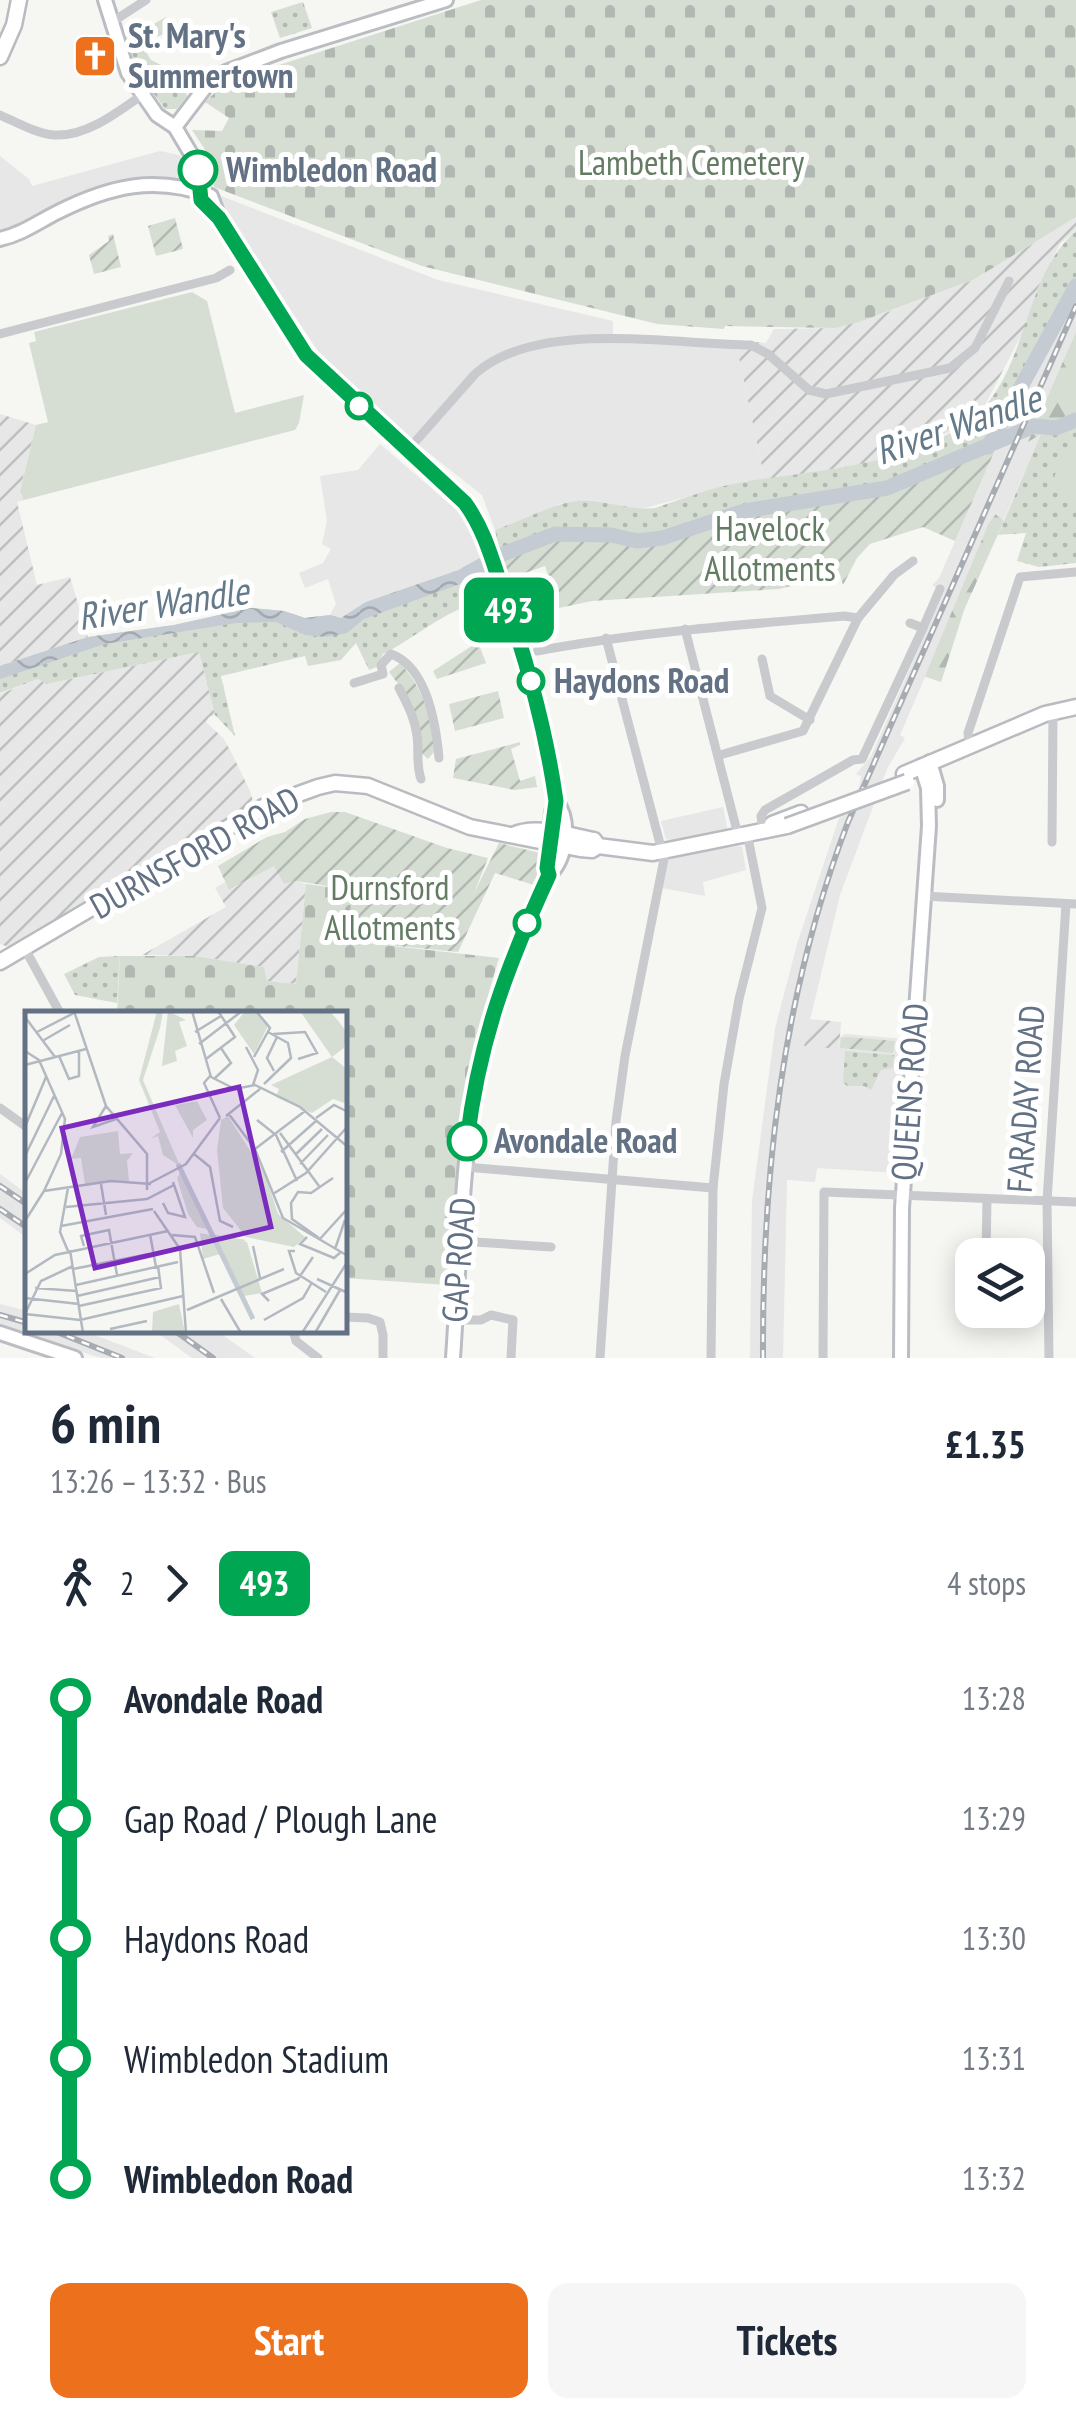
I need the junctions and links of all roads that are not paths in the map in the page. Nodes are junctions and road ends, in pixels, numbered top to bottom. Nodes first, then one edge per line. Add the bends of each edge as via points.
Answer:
1 (19, 0) edge
2 (106, 0) edge
3 (146, 0) edge
4 (446, 0) edge
5 (112, 22) junction
6 (0, 57) edge
7 (142, 94) junction
8 (0, 115) edge
9 (176, 127) junction
10 (200, 192) junction
11 (0, 238) edge
12 (230, 270) dead end
13 (1010, 281) dead end
14 (0, 334) edge
15 (407, 451) junction
16 (913, 561) dead end
17 (1076, 572) edge
18 (940, 589) dead end
19 (858, 618) junction
20 (910, 623) dead end
21 (922, 628) junction
22 (685, 629) junction
23 (606, 638) junction
24 (537, 651) dead end
25 (762, 659) dead end
26 (354, 683) dead end
27 (399, 688) dead end
28 (1076, 707) edge
29 (1053, 711) junction
30 (810, 720) junction
31 (965, 751) junction
32 (720, 755) junction
33 (438, 758) dead end
34 (927, 768) junction
35 (422, 779) dead end
36 (750, 832) junction
37 (558, 840) junction
38 (1052, 842) dead end
39 (664, 851) junction
40 (923, 896) junction
41 (1071, 904) edge
42 (26, 948) junction
43 (0, 962) edge
44 (59, 1011) edge
45 (0, 1108) edge
46 (25, 1126) edge
47 (465, 1168) junction
48 (610, 1179) junction
49 (713, 1188) junction
50 (902, 1196) junction
51 (987, 1199) junction
52 (1046, 1201) junction
53 (1076, 1202) edge
54 (986, 1238) edge
55 (459, 1241) junction
56 (552, 1247) dead end
57 (348, 1316) edge
58 (456, 1320) junction
59 (0, 1333) edge
60 (295, 1333) edge
61 (74, 1358) edge
62 (318, 1358) edge
63 (383, 1358) edge
64 (453, 1358) edge
65 (510, 1358) edge
66 (600, 1358) edge
67 (711, 1358) edge
68 (822, 1358) edge
69 (901, 1358) edge
70 (1049, 1358) edge

1 - 6 main road
2 - 5 main road
3 - 5 street
4 - 9 main road via 226,72 206,85
5 - 7 main road via 124,65
7 - 8 street via 103,122 60,134
7 - 9 main road
9 - 10 main road via 194,159
10 - 11 main road via 147,183 114,190
10 - 15 main road, GAP ROAD via 211,196 306,355
12 - 14 street
13 - 15 street via 967,357 950,368 838,392 810,390 751,345 584,340 514,349 475,374
15 - 37 main road, GAP ROAD via 467,505 488,548 564,812
16 - 19 street
17 - 31 street via 1020,577
18 - 21 street
19 - 22 street
19 - 30 street
20 - 21 street
21 - 36 street via 862,759 765,810
22 - 23 street
22 - 32 street
23 - 24 street
23 - 39 street
25 - 30 street via 770,696
26 - 33 street via 383,674 384,658 391,654 402,658 426,698
27 - 35 street via 412,713
28 - 29 main road
29 - 31 main road
29 - 38 street
30 - 32 street via 799,733
31 - 34 main road
32 - 36 street
34 - 36 main road
34 - 40 main road, QUEENS ROAD
36 - 39 main road
36 - 49 street via 762,908 730,1049
37 - 39 main road
37 - 42 main road, DURNSFORD ROAD via 449,821 368,786 318,786 263,808
37 - 47 main road, GAP ROAD via 491,1016
39 - 48 street via 625,1056
40 - 41 street
40 - 50 main road, QUEENS ROAD
41 - 52 street, FARADAY ROAD
42 - 43 main road, DURNSFORD ROAD
42 - 44 street
45 - 46 street
47 - 48 street
47 - 55 main road, GAP ROAD
48 - 49 street
48 - 66 street
49 - 67 street
50 - 51 street
50 - 68 street via 822,1195
50 - 69 main road, QUEENS ROAD
51 - 52 street
51 - 54 street
52 - 53 street
52 - 70 street, FARADAY ROAD
55 - 56 street
55 - 58 main road, GAP ROAD
57 - 63 street via 380,1322
58 - 64 main road, GAP ROAD
58 - 65 street via 513,1320
59 - 61 main road
60 - 62 street

